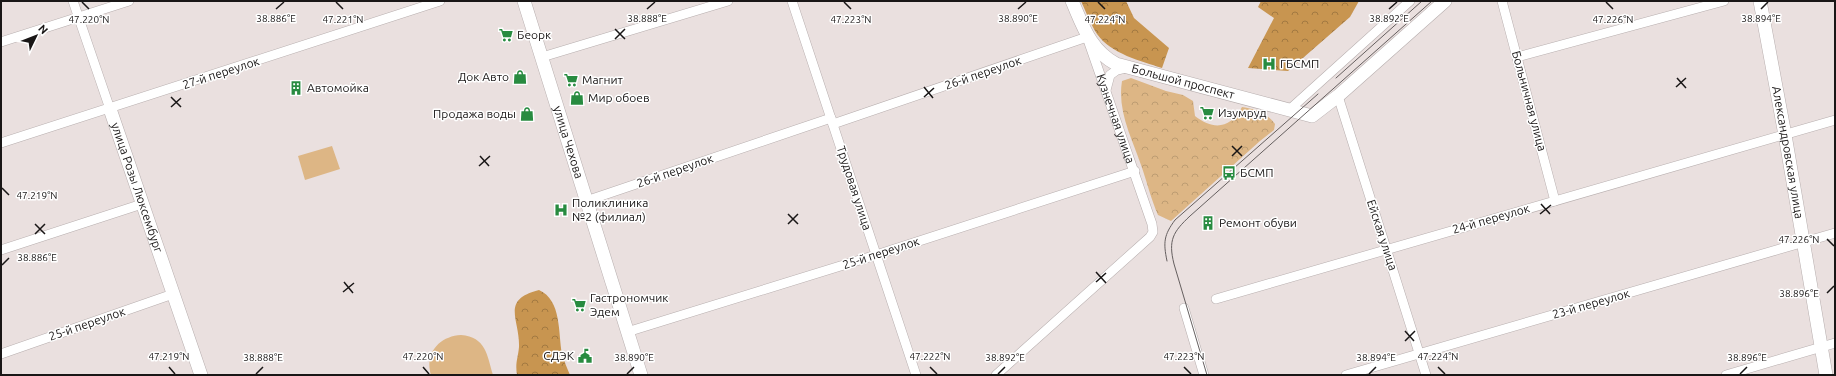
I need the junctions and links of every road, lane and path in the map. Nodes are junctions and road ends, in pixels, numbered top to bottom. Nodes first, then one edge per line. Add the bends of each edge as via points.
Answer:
1 (73, 1) edge
2 (130, 1) edge
3 (440, 1) edge
4 (524, 1) edge
5 (727, 1) edge
6 (792, 1) edge
7 (1072, 1) edge
8 (1410, 1) edge
9 (1445, 1) edge
10 (1502, 1) edge
11 (1724, 1) edge
12 (1760, 1) edge
13 (77, 17) junction
14 (1087, 37) junction
15 (1, 42) edge
16 (542, 57) junction
17 (1517, 57) junction
18 (1126, 68) junction
19 (1105, 92) junction
20 (1338, 96) junction
21 (110, 109) junction
22 (1289, 110) junction
23 (1835, 120) edge
24 (832, 121) junction
25 (1785, 135) junction
26 (1, 143) edge
27 (1135, 171) junction
28 (586, 201) junction
29 (1555, 201) junction
30 (142, 204) junction
31 (1835, 233) edge
32 (1804, 242) junction
33 (1, 250) edge
34 (1386, 250) junction
35 (876, 255) junction
36 (173, 294) junction
37 (1216, 299) dead end
38 (1184, 308) dead end
39 (627, 332) junction
40 (1835, 343) edge
41 (1822, 347) junction
42 (1, 354) edge
43 (1419, 354) junction
44 (201, 375) edge
45 (641, 375) edge
46 (916, 375) edge
47 (996, 375) edge
48 (1204, 375) edge
49 (1346, 375) edge
50 (1426, 375) edge
51 (1726, 375) edge
52 (1826, 375) edge

1 - 13 street, улица Розы Люксембург
2 - 13 street
3 - 21 street, 27-й переулок
4 - 16 main road, улица Чехова
5 - 16 street
6 - 24 street, Трудовая улица
7 - 14 main road, Кузнечная улица
8 - 22 street
9 - 20 main road, Большой проспект
10 - 17 street, Больничная улица
11 - 17 street
12 - 25 main road, Александровская улица
13 - 15 street
13 - 21 street, улица Розы Люксембург
14 - 18 main road, Большой проспект via 1106,59
14 - 19 street, Кузнечная улица
14 - 24 street, 26-й переулок
16 - 28 main road, улица Чехова
17 - 29 street, Больничная улица
18 - 19 street via 1110,74
18 - 22 main road, Большой проспект
19 - 27 street, Кузнечная улица
20 - 22 main road, Большой проспект via 1312,116
20 - 34 street, Ейская улица
21 - 26 street, 27-й переулок
21 - 30 main road, улица Розы Люксембург
23 - 25 street, 24-й переулок
24 - 28 street, 26-й переулок
24 - 35 street, Трудовая улица
25 - 29 street, 24-й переулок
25 - 32 main road, Александровская улица
27 - 35 street, 25-й переулок
27 - 47 street, Кузнечная улица via 1152,224 1153,232 1150,237
28 - 39 main road, улица Чехова
29 - 34 street, 24-й переулок
30 - 33 street
30 - 36 main road, улица Розы Люксембург
31 - 32 street, 23-й переулок
32 - 41 main road, Александровская улица
32 - 43 street, 23-й переулок
34 - 37 street, 24-й переулок
34 - 43 street, Ейская улица
35 - 39 street, 25-й переулок
35 - 46 street, Трудовая улица
36 - 42 street, 25-й переулок
36 - 44 main road, улица Розы Люксембург
38 - 48 street
39 - 45 main road, улица Чехова
40 - 41 street
41 - 51 street
41 - 52 main road, Александровская улица
43 - 49 street, 23-й переулок
43 - 50 street, Ейская улица

